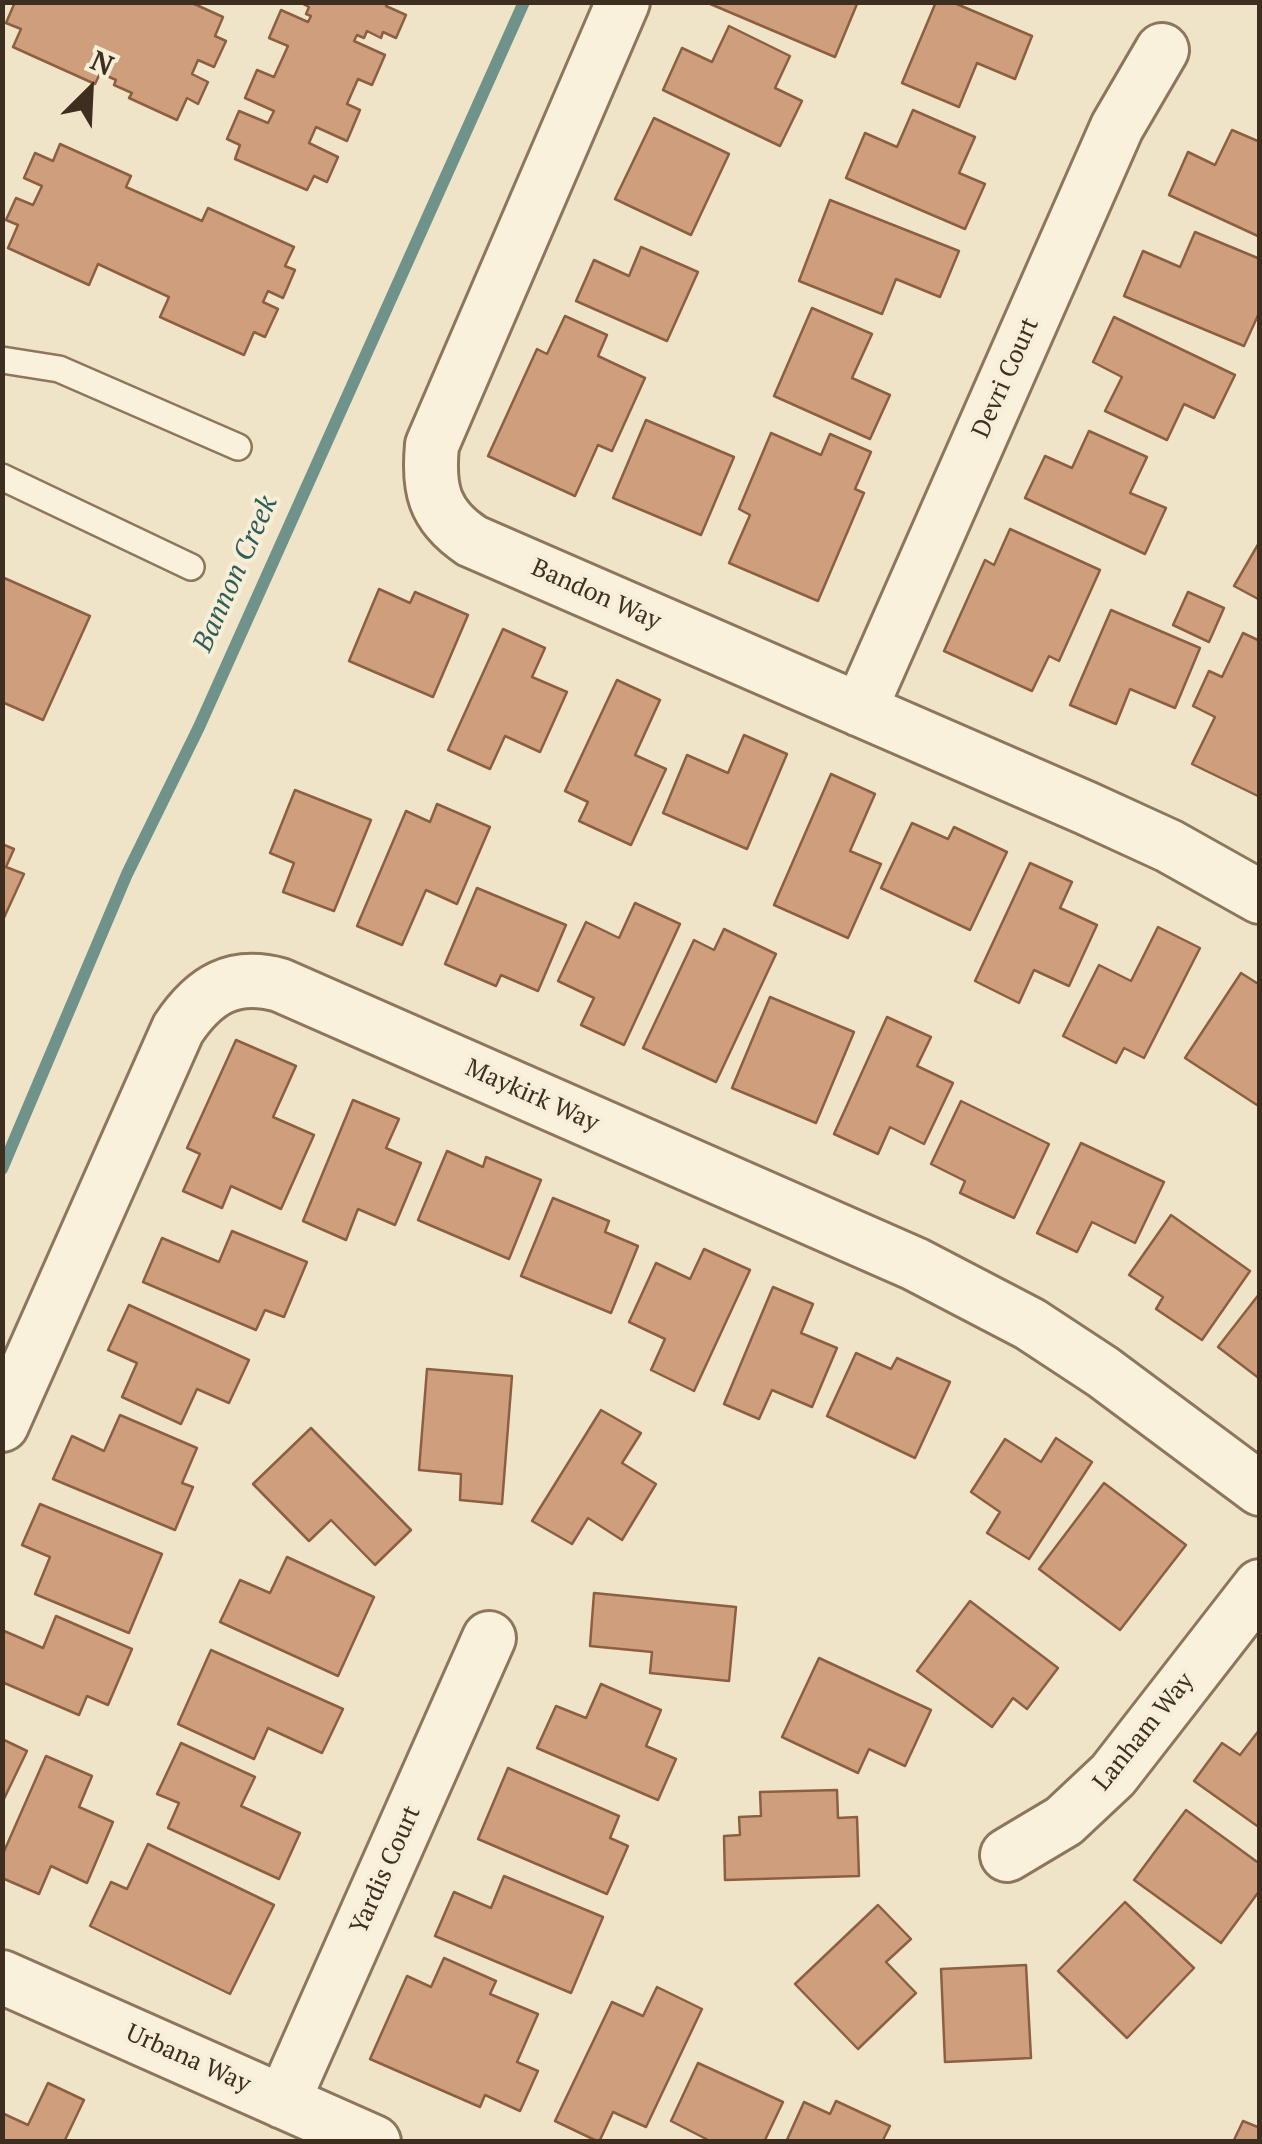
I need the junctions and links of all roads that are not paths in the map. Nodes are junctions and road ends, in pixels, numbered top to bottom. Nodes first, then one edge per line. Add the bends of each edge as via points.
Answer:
1 (624, 2) edge
2 (1162, 50) dead end
3 (2, 360) edge
4 (238, 447) dead end
5 (2, 477) edge
6 (191, 567) dead end
7 (860, 710) junction
8 (1260, 896) edge
9 (2, 1425) edge
10 (1260, 1489) edge
11 (1260, 1586) edge
12 (489, 1638) dead end
13 (1007, 1855) dead end
14 (2, 1977) edge
15 (283, 2102) junction
16 (374, 2142) edge

1 - 7 street, Bandon Way via 432,445 429,480 439,508 472,541
2 - 7 street, Devri Court via 1117,127
3 - 4 lane via 59,370
5 - 6 lane
7 - 8 street, Bandon Way via 1134,830
9 - 10 street, Maykirk Way via 178,1029 194,1005 219,988 262,980 915,1264 1030,1324
11 - 13 street, Lanham Way via 1090,1799
12 - 15 street, Yardis Court
14 - 15 street, Urbana Way
15 - 16 street, Urbana Way

